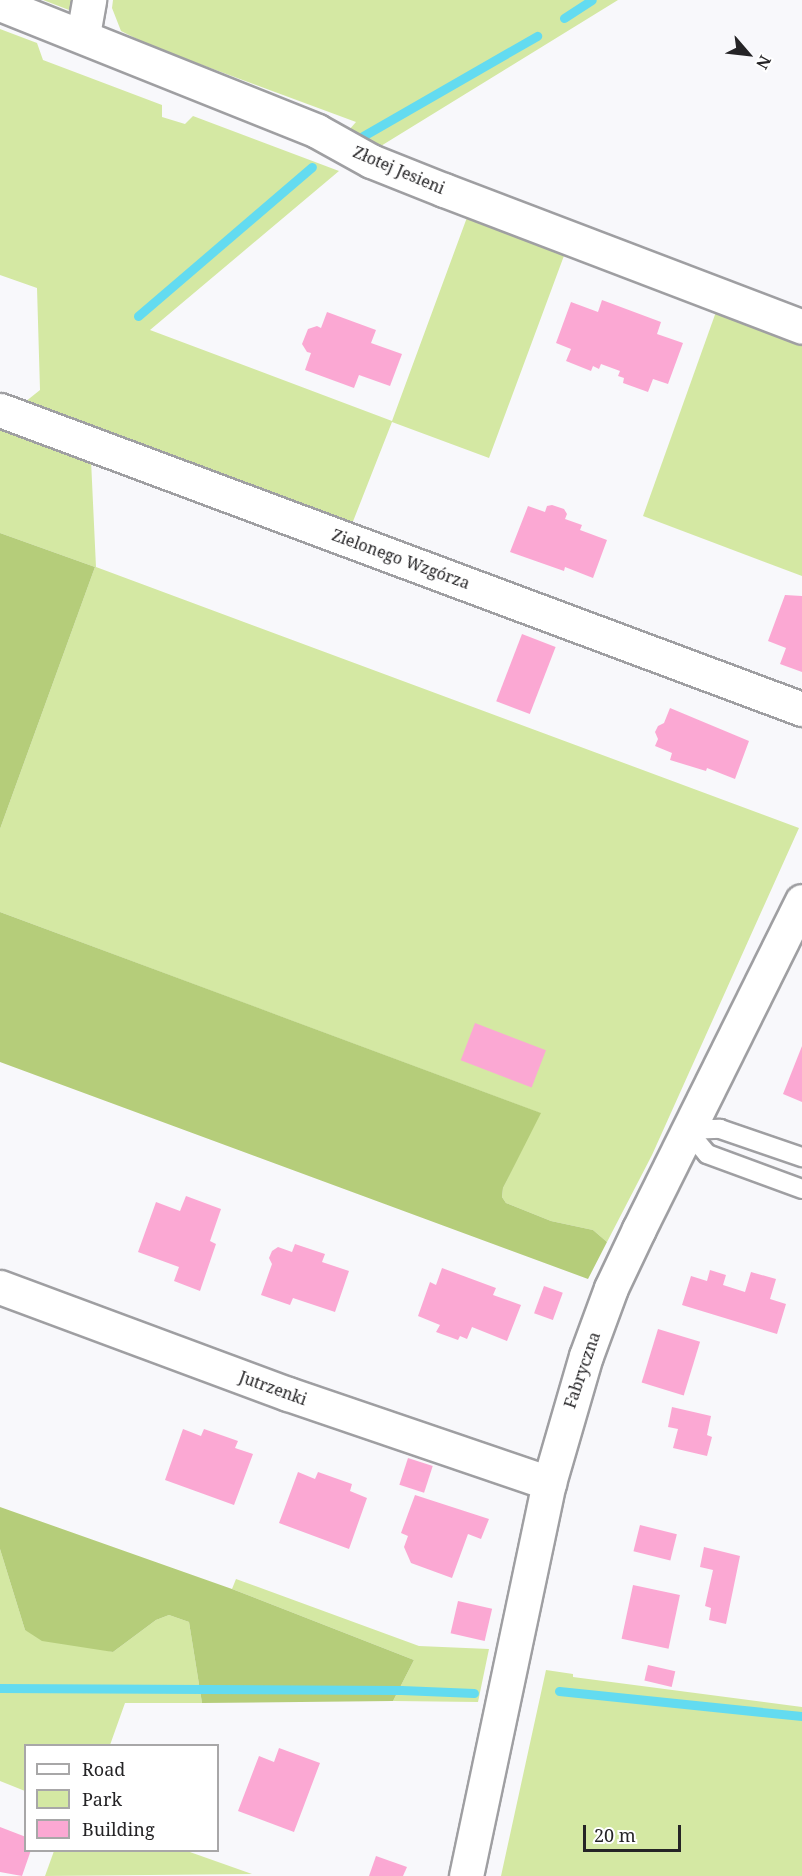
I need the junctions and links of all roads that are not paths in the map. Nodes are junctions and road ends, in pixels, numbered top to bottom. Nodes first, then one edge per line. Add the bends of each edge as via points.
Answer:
1 (89, 0) edge
2 (0, 4) edge
3 (83, 36) junction
4 (802, 327) edge
5 (0, 410) edge
6 (802, 709) edge
7 (802, 901) edge
8 (687, 1130) junction
9 (802, 1157) edge
10 (802, 1189) edge
11 (0, 1287) edge
12 (549, 1483) junction
13 (466, 1876) edge

1 - 3 street
2 - 3 street, Złotej Jesieni
3 - 4 street, Złotej Jesieni via 317,131 371,161 413,178
5 - 6 street, Zielonego Wzgórza
7 - 8 street, Fabryczna
8 - 9 lane via 720,1129
8 - 10 lane via 706,1154
8 - 12 street, Fabryczna via 611,1288
11 - 12 street, Jutrzenki via 288,1394
12 - 13 street, Fabryczna

